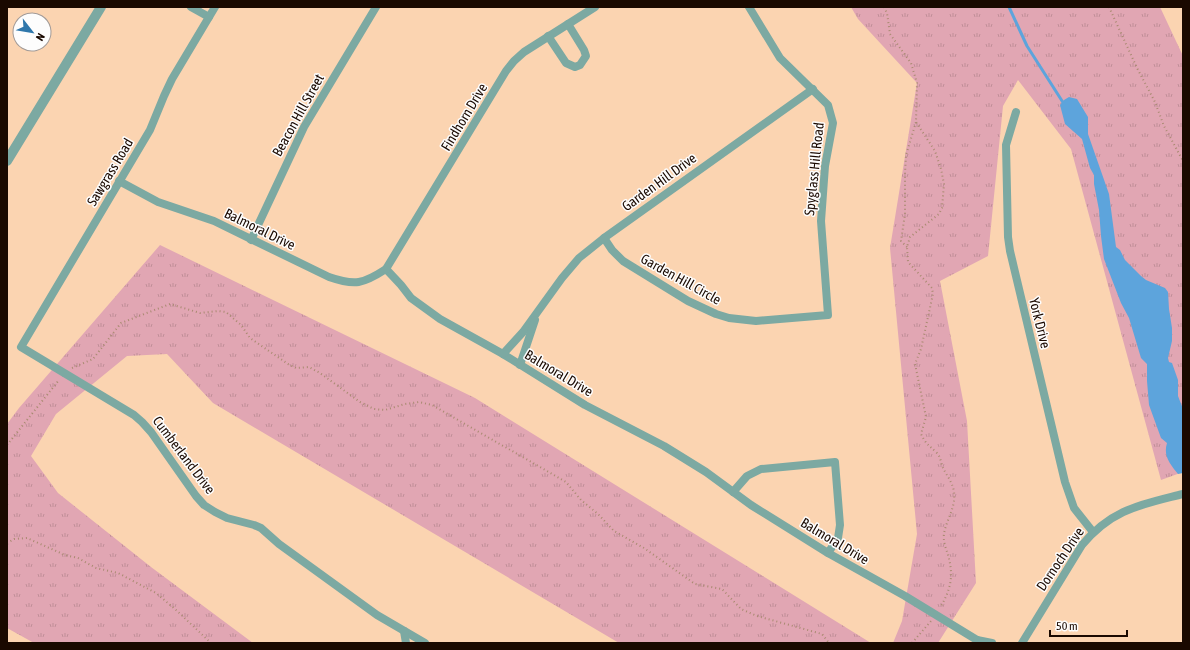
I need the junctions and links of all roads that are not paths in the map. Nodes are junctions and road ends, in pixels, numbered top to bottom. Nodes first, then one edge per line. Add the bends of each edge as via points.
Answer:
1 (101, 7) edge
2 (191, 7) edge
3 (215, 7) edge
4 (376, 7) edge
5 (595, 7) edge
6 (749, 7) edge
7 (208, 17) junction
8 (568, 24) junction
9 (548, 36) junction
10 (813, 89) junction
11 (1016, 112) dead end
12 (7, 161) edge
13 (119, 181) junction
14 (604, 238) junction
15 (251, 240) junction
16 (386, 269) junction
17 (537, 314) junction
18 (828, 315) joint
19 (21, 348) joint
20 (503, 354) junction
21 (520, 365) junction
22 (733, 492) junction
23 (1183, 494) edge
24 (1093, 532) junction
25 (828, 553) junction
26 (404, 631) junction
27 (978, 641) edge
28 (406, 643) edge
29 (425, 643) edge
30 (992, 643) edge
31 (1022, 643) edge

1 - 12 street
2 - 7 street
3 - 7 street, Sawgrass Road
4 - 15 street, Beacon Hill Street via 304,127
5 - 8 street, Findhorn Drive
6 - 10 street, Spyglass Hill Road via 780,58
7 - 13 street, Sawgrass Road via 167,90 150,130
8 - 9 street, Findhorn Drive
8 - 9 street via 586,56 580,65 575,67 566,63
9 - 16 street, Findhorn Drive via 524,52 506,71
10 - 14 street, Garden Hill Drive
10 - 18 street, Spyglass Hill Road via 828,105 833,123 824,166 821,221
11 - 24 street, York Drive via 1006,145 1008,237 1011,257 1065,482 1074,508
13 - 15 street, Balmoral Drive via 158,202 214,221
13 - 19 street, Sawgrass Road
14 - 17 street, Garden Hill Drive via 579,258
14 - 18 street, Garden Hill Circle via 623,261 688,301 716,314 756,321
15 - 16 street, Balmoral Drive via 341,281 359,283 370,280
16 - 20 street, Balmoral Drive via 424,309
17 - 20 street, Garden Hill Drive
17 - 21 street, Garden Hill Drive
19 - 26 street, Cumberland Drive via 124,408 142,422 204,505 227,518 261,528 377,616
20 - 21 street, Balmoral Drive
21 - 22 street, Balmoral Drive via 585,405 664,446
22 - 25 street, Balmoral Drive
22 - 25 street via 746,476 761,469 834,462 840,525 838,538
23 - 24 street, Dornoch Drive via 1128,509 1115,515
24 - 31 street, Dornoch Drive via 1078,551
25 - 27 street, Balmoral Drive
26 - 28 street
26 - 29 street, Cumberland Drive
27 - 30 street, Balmoral Drive

